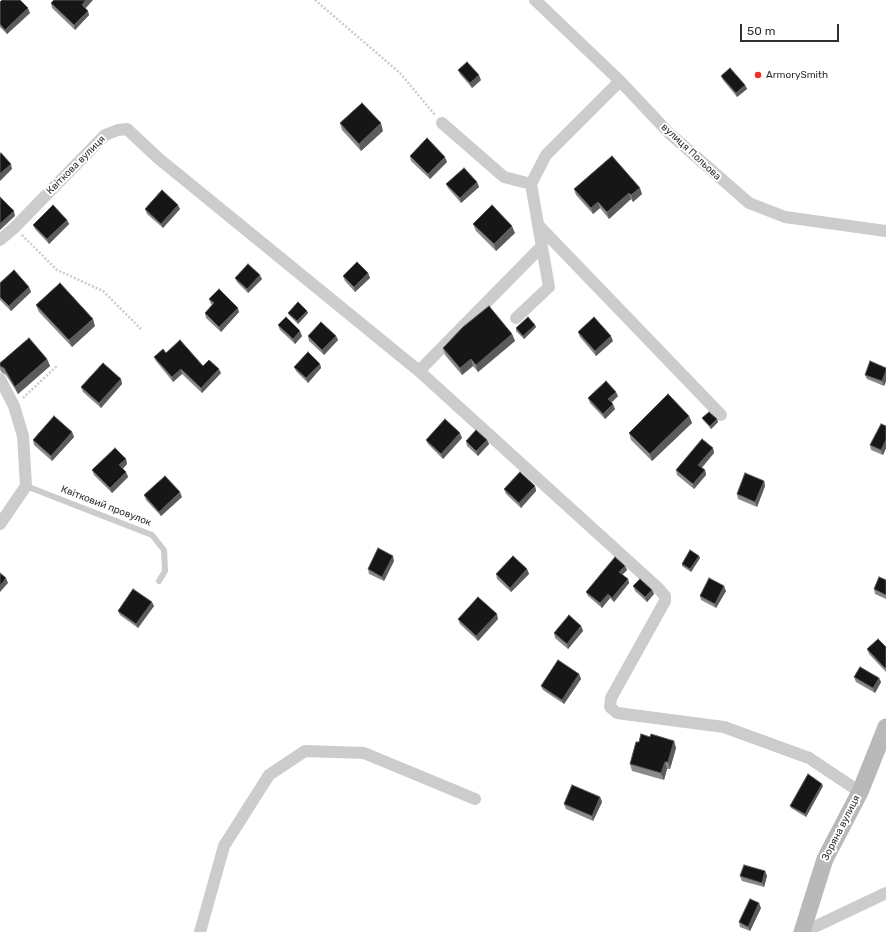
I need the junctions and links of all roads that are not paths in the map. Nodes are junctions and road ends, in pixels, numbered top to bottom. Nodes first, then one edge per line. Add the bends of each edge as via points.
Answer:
1 (535, 0) edge
2 (620, 81) junction
3 (442, 123) road end
4 (531, 184) junction
5 (538, 226) junction
6 (886, 231) edge
7 (0, 240) edge
8 (542, 246) junction
9 (516, 318) dead end
10 (419, 371) junction
11 (0, 380) edge
12 (721, 415) dead end
13 (26, 486) junction
14 (0, 524) edge
15 (159, 581) dead end
16 (886, 727) edge
17 (860, 792) junction
18 (475, 799) dead end
19 (886, 893) edge
20 (809, 931) edge
21 (200, 932) edge

1 - 2 street, вулиця Польова
2 - 4 street via 546,155
2 - 6 street, вулиця Польова via 669,133 749,203 785,217
3 - 4 street via 504,178
4 - 5 street
5 - 8 street
5 - 12 street
7 - 10 street, Квіткова вулиця via 105,135 127,129 158,158
8 - 9 street via 549,286
8 - 10 street
10 - 17 street via 665,596 665,601 611,698 610,707 617,713 724,727 809,758
11 - 13 street via 14,406 23,436
13 - 14 street
13 - 15 lane, Квітковий провулок via 152,535 164,550 165,571
16 - 17 street, Зоряна вулиця
17 - 20 street, Зоряна вулиця via 825,860
18 - 21 street via 364,753 305,751 269,775 224,846
19 - 20 street

